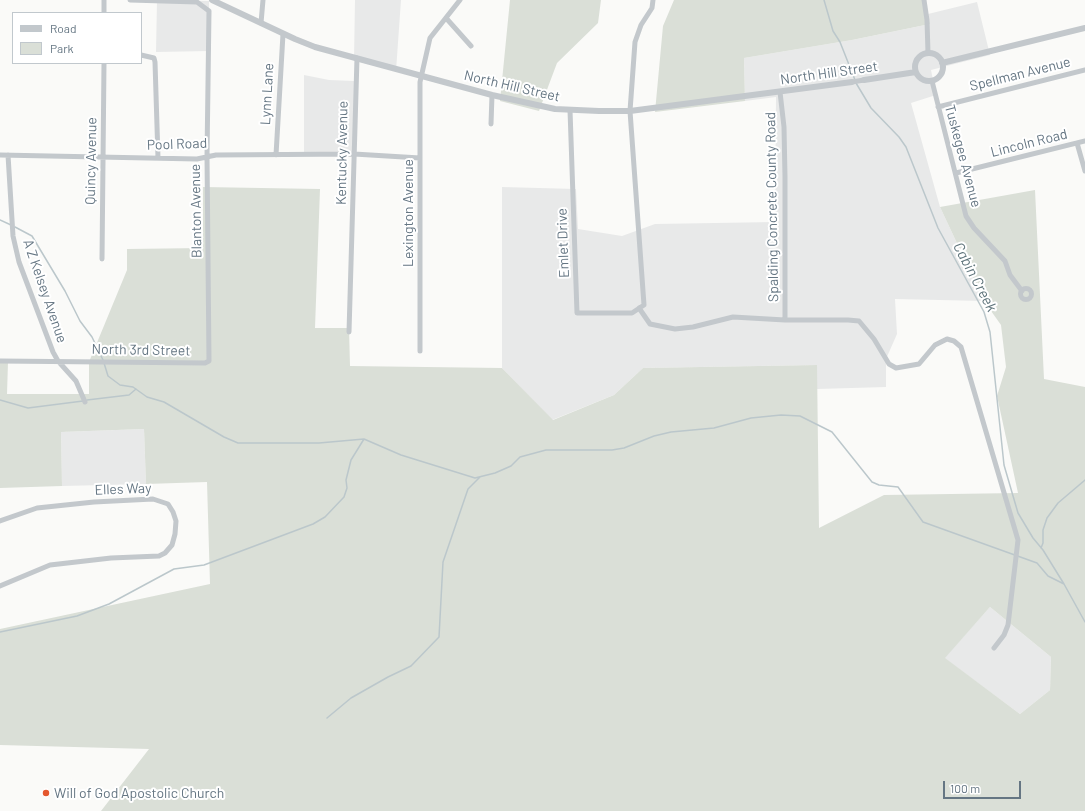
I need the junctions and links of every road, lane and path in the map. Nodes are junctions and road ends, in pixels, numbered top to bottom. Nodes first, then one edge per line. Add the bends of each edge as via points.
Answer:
1 (104, 0) edge
2 (130, 0) edge
3 (212, 0) edge
4 (263, 0) edge
5 (460, 0) edge
6 (654, 0) edge
7 (924, 0) edge
8 (104, 12) edge
9 (446, 18) junction
10 (262, 23) junction
11 (1085, 28) edge
12 (283, 34) junction
13 (471, 46) dead end
14 (928, 53) junction
15 (142, 55) edge
16 (356, 58) junction
17 (942, 63) junction
18 (104, 64) edge
19 (1085, 70) edge
20 (916, 72) junction
21 (421, 75) junction
22 (864, 80) joint
23 (932, 81) junction
24 (852, 82) joint
25 (780, 92) junction
26 (492, 95) junction
27 (938, 107) junction
28 (570, 110) junction
29 (630, 111) junction
30 (491, 124) dead end
31 (1085, 141) edge
32 (1077, 143) junction
33 (0, 154) edge
34 (354, 154) junction
35 (8, 155) junction
36 (276, 155) junction
37 (207, 156) junction
38 (104, 157) junction
39 (158, 158) junction
40 (420, 158) junction
41 (1085, 171) edge
42 (956, 173) junction
43 (102, 259) dead end
44 (1022, 291) dead end
45 (638, 308) junction
46 (785, 320) junction
47 (349, 332) dead end
48 (420, 351) dead end
49 (0, 361) edge
50 (58, 361) junction
51 (209, 362) joint
52 (85, 402) dead end
53 (0, 521) edge
54 (0, 586) edge
55 (994, 648) dead end

1 - 8 street
2 - 37 street, Blanton Avenue via 197,2 209,11
3 - 10 street, North Hill Street
4 - 10 street
5 - 9 street, Lexington Avenue
6 - 29 street via 635,42
7 - 14 street
9 - 13 street
9 - 21 street, Lexington Avenue via 430,38
10 - 12 street, North Hill Street
11 - 17 street
12 - 16 street, North Hill Street via 310,45
12 - 36 street, Lynn Lane
14 - 17 street via 937,56
14 - 20 street via 917,59
15 - 39 street via 154,58
16 - 21 street, North Hill Street
16 - 34 street, Kentucky Avenue
17 - 23 street via 940,76
18 - 38 street, Quincy Avenue
19 - 27 street, Spellman Avenue
20 - 22 street, North Hill Street
20 - 23 street via 920,78
21 - 26 street, North Hill Street
21 - 40 street, Lexington Avenue
22 - 24 street, North Hill Street
23 - 27 street, Tuskegee Avenue
24 - 25 street, North Hill Street
25 - 29 street, North Hill Street
25 - 46 street, Spalding Concrete County Road via 784,127
26 - 28 street, North Hill Street via 530,105
26 - 30 street
27 - 42 street, Tuskegee Avenue
28 - 29 street, North Hill Street
28 - 45 street, Emlet Drive via 577,313 632,313
29 - 45 street via 643,277 644,305
31 - 32 street, Lincoln Road
32 - 41 street
32 - 42 street, Lincoln Road
33 - 35 street, Pool Road
34 - 36 street, Pool Road
34 - 40 street, Pool Road
34 - 47 street, Kentucky Avenue
35 - 38 street, Pool Road
35 - 50 street, A Z Kelsey Avenue via 13,231 19,262
36 - 37 street, Pool Road
37 - 39 street, Pool Road via 197,159
37 - 51 street, Blanton Avenue
38 - 39 street, Pool Road
38 - 43 street, Quincy Avenue
40 - 48 street, Lexington Avenue
42 - 44 street, Tuskegee Avenue via 966,216 1005,261 1010,275
45 - 46 street via 650,324 676,329 733,317
46 - 55 street via 859,321 874,339 889,364 896,368 919,364 935,346 947,339 961,347 1018,540 1008,625 1004,636
49 - 50 street, North 3rd Street
50 - 51 street, North 3rd Street
50 - 52 street, A Z Kelsey Avenue via 76,381
53 - 54 street, Elles Way via 37,508 153,499 168,504 176,521 172,545 166,553 159,556 110,558 50,565

